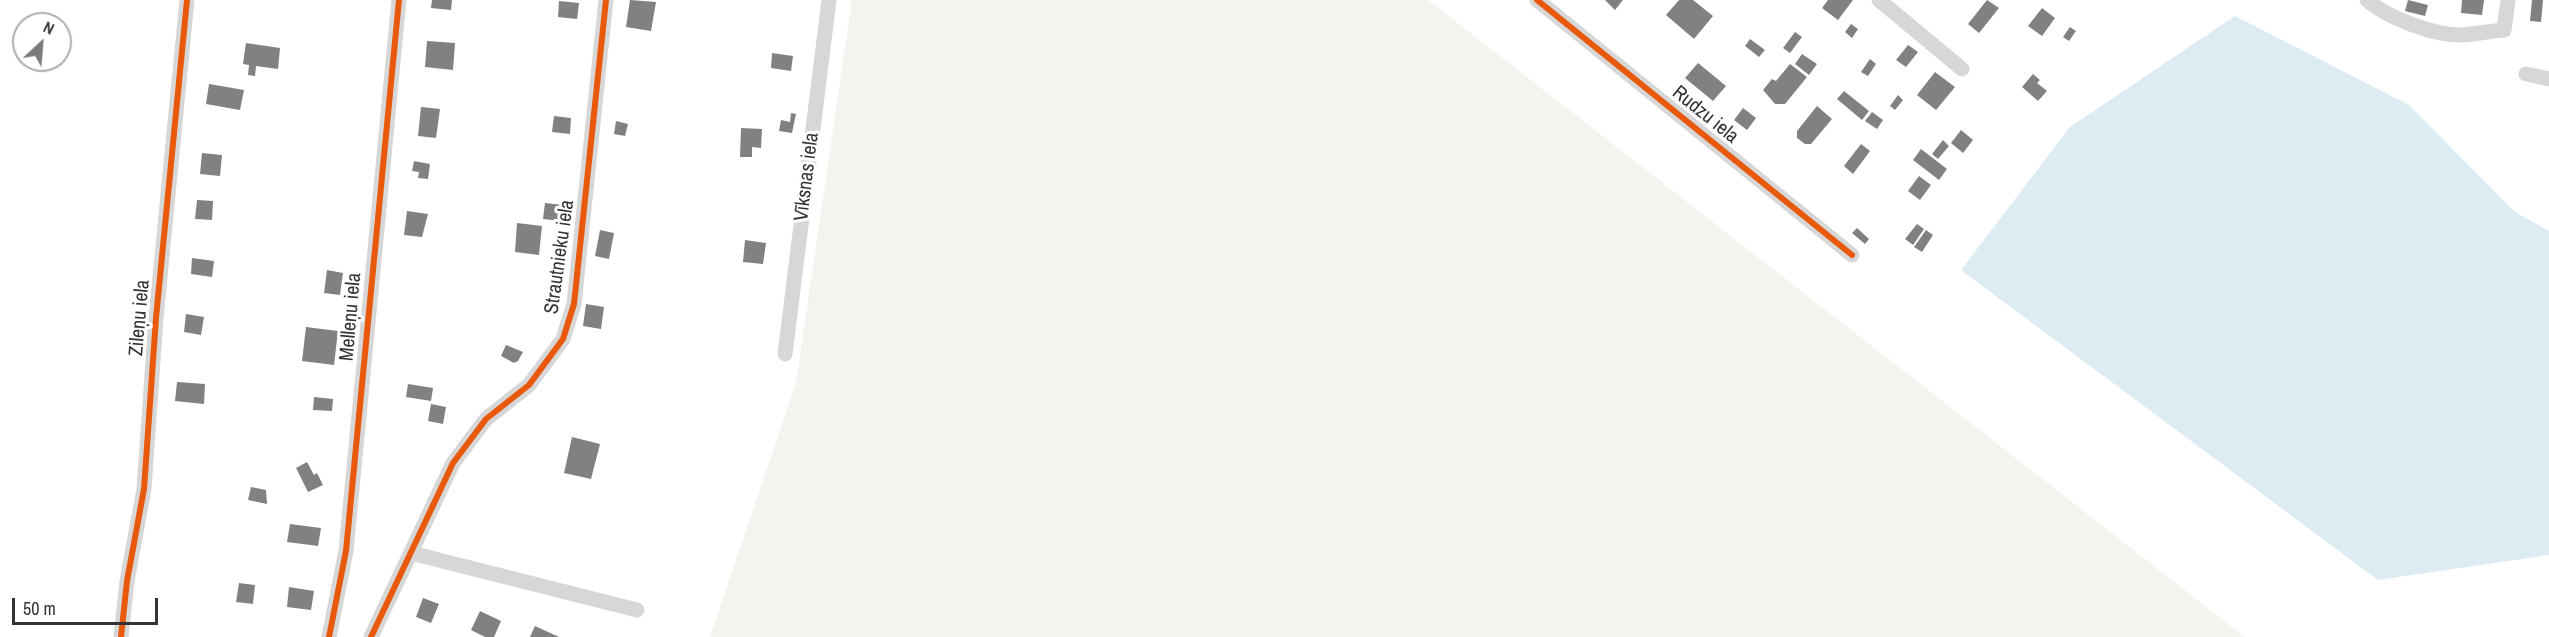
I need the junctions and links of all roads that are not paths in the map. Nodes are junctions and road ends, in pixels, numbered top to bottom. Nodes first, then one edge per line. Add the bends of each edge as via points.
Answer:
1 (187, 0) edge
2 (399, 0) edge
3 (606, 0) edge
4 (829, 0) edge
5 (1537, 0) edge
6 (1879, 0) edge
7 (2367, 0) edge
8 (2508, 0) edge
9 (1962, 69) dead end
10 (2526, 74) dead end
11 (2549, 79) edge
12 (1852, 255) dead end
13 (785, 354) dead end
14 (411, 553) junction
15 (637, 610) dead end
16 (121, 637) edge
17 (329, 637) edge
18 (371, 637) edge

1 - 16 street, Zileņu iela via 156,318 144,489
2 - 17 street, Melleņu iela via 346,551
3 - 14 street, Strautnieku iela via 574,304 563,339 529,385 486,419 453,464
4 - 13 street, Vīksnas iela
5 - 12 street, Rudzu iela
6 - 9 street
7 - 8 street via 2378,9 2418,26 2459,35 2504,30
10 - 11 street
14 - 15 street
14 - 18 street, Strautnieku iela

